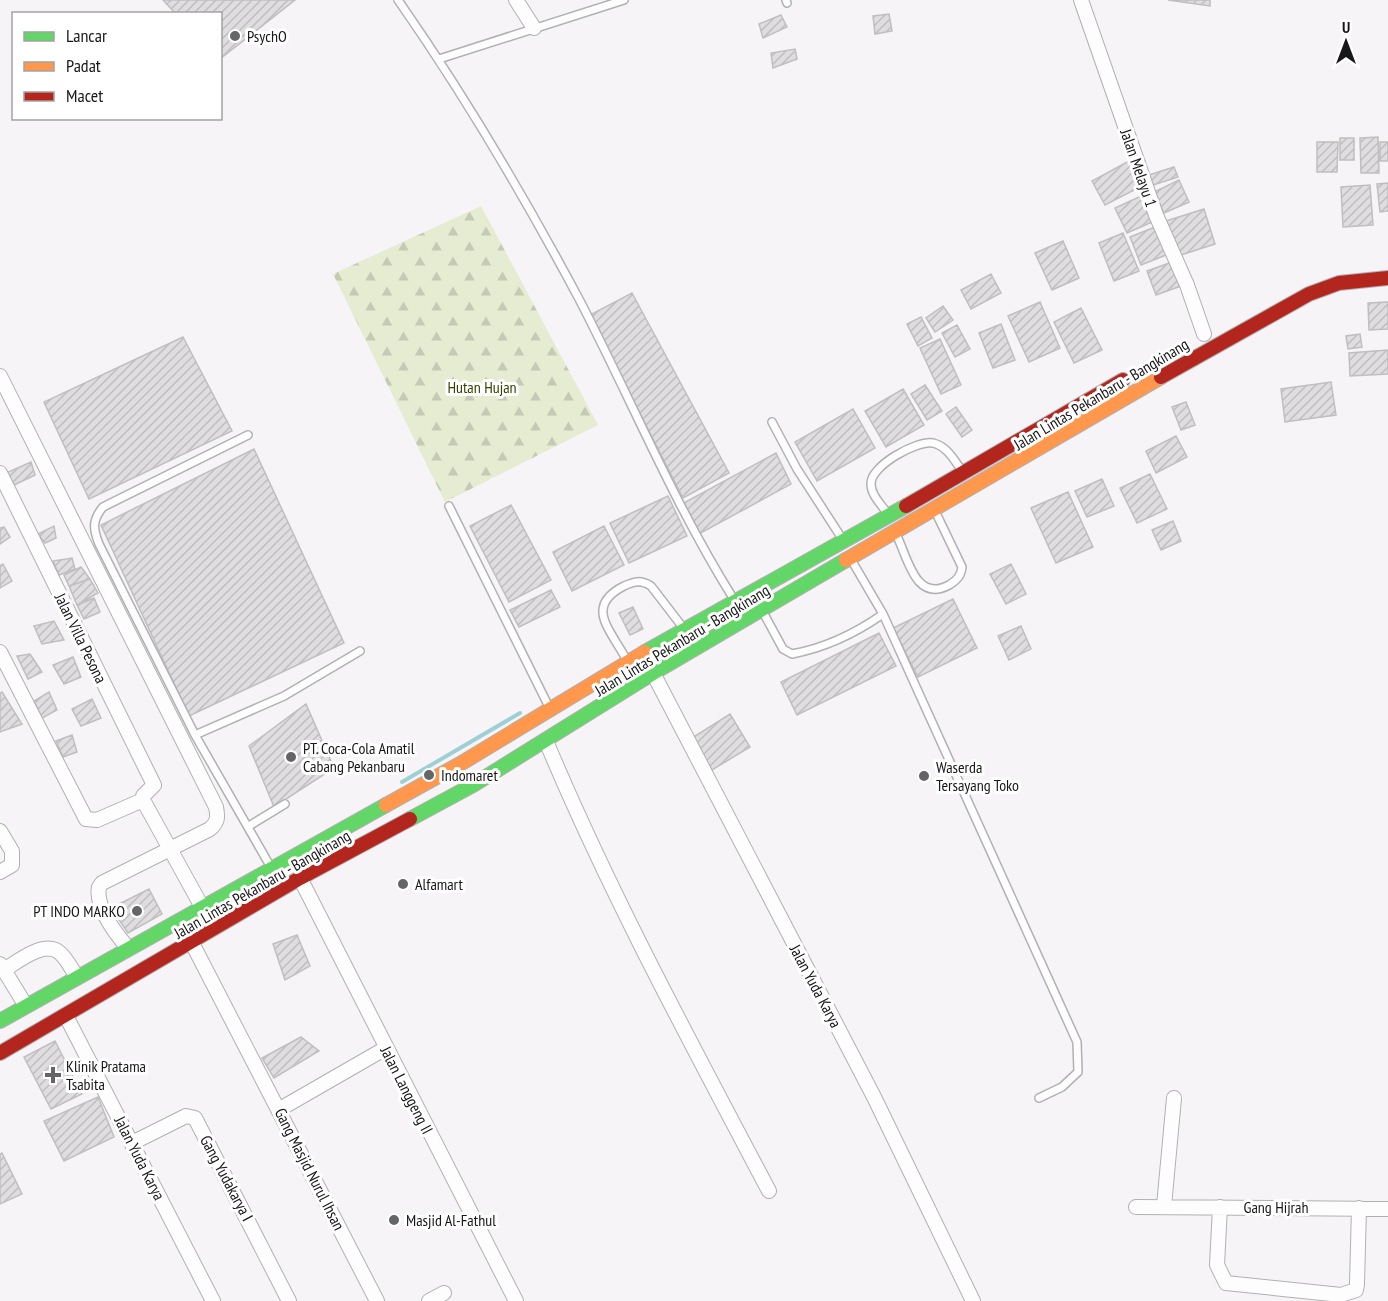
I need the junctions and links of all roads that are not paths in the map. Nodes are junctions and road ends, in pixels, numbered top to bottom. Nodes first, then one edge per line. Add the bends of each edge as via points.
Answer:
1 (398, 0) edge
2 (516, 0) edge
3 (624, 0) edge
4 (1081, 0) edge
5 (534, 28) junction
6 (439, 58) junction
7 (1388, 278) edge
8 (1204, 334) dead end
9 (1137, 372) dead end
10 (0, 376) edge
11 (772, 422) dead end
12 (248, 435) dead end
13 (962, 471) junction
14 (0, 473) edge
15 (449, 506) dead end
16 (935, 511) junction
17 (889, 515) junction
18 (896, 532) junction
19 (844, 542) junction
20 (851, 559) junction
21 (735, 603) junction
22 (763, 611) junction
23 (883, 614) junction
24 (685, 631) junction
25 (360, 651) dead end
26 (0, 652) edge
27 (627, 662) junction
28 (653, 673) junction
29 (551, 710) junction
30 (195, 735) junction
31 (546, 741) junction
32 (460, 764) junction
33 (473, 785) junction
34 (143, 800) junction
35 (285, 804) dead end
36 (249, 826) junction
37 (0, 831) edge
38 (169, 851) junction
39 (271, 868) junction
40 (0, 872) edge
41 (300, 878) junction
42 (202, 907) junction
43 (192, 943) junction
44 (128, 948) junction
45 (2, 967) edge
46 (76, 977) junction
47 (26, 1006) junction
48 (66, 1016) junction
49 (0, 1021) edge
50 (386, 1048) junction
51 (0, 1053) edge
52 (1038, 1098) dead end
53 (1174, 1098) dead end
54 (280, 1109) junction
55 (132, 1143) junction
56 (769, 1191) dead end
57 (1164, 1206) junction
58 (1136, 1207) dead end
59 (1220, 1207) junction
60 (1359, 1208) junction
61 (1388, 1209) edge
62 (444, 1293) dead end
63 (284, 1299) edge
64 (213, 1301) edge
65 (377, 1301) edge
66 (429, 1301) edge
67 (516, 1301) edge
68 (973, 1301) edge

1 - 6 lane
2 - 5 street
3 - 5 lane
4 - 8 street, Jalan Melayu 1 via 1156,215
5 - 6 lane
6 - 21 lane via 495,149 579,301 681,510
7 - 16 highway, Jalan Lintas Pekanbaru - Bangkinang via 1339,283 1310,294
9 - 13 highway, Jalan Lintas Pekanbaru - Bangkinang
10 - 38 street via 216,807 216,823
11 - 19 lane
12 - 30 lane via 103,507 95,516 99,544
13 - 17 highway, Jalan Lintas Pekanbaru - Bangkinang
13 - 17 lane via 941,446 932,443 919,443 887,461 870,482
14 - 34 street, Jalan Villa Pesona via 154,785
15 - 29 lane
16 - 18 highway, Jalan Lintas Pekanbaru - Bangkinang
16 - 18 lane via 962,567 956,580 938,591 919,583
17 - 19 highway, Jalan Lintas Pekanbaru - Bangkinang
18 - 20 highway, Jalan Lintas Pekanbaru - Bangkinang
19 - 21 highway, Jalan Lintas Pekanbaru - Bangkinang
20 - 22 highway, Jalan Lintas Pekanbaru - Bangkinang
20 - 23 lane
21 - 24 highway, Jalan Lintas Pekanbaru - Bangkinang
22 - 23 lane via 783,650 792,654 846,636
22 - 28 highway, Jalan Lintas Pekanbaru - Bangkinang
23 - 52 lane via 1077,1042 1078,1072 1062,1087
24 - 27 highway, Jalan Lintas Pekanbaru - Bangkinang
24 - 27 lane via 645,582 635,581 610,594 603,606 603,616
25 - 30 lane via 284,696
26 - 34 street via 86,819 97,820
27 - 29 highway, Jalan Lintas Pekanbaru - Bangkinang
28 - 31 highway, Jalan Lintas Pekanbaru - Bangkinang
28 - 68 street, Jalan Yuda Karya via 874,1096
29 - 32 highway, Jalan Lintas Pekanbaru - Bangkinang
30 - 36 lane
31 - 33 highway, Jalan Lintas Pekanbaru - Bangkinang
31 - 56 street via 580,822 642,948
32 - 33 highway
32 - 39 highway, Jalan Lintas Pekanbaru - Bangkinang
33 - 41 highway, Jalan Lintas Pekanbaru - Bangkinang
34 - 38 street
35 - 36 lane
36 - 39 lane
37 - 40 street via 13,858 12,865
38 - 42 street
38 - 44 street via 102,883 99,901
39 - 42 highway, Jalan Lintas Pekanbaru - Bangkinang
41 - 43 highway, Jalan Lintas Pekanbaru - Bangkinang
41 - 50 street, Jalan Langgeng II
42 - 44 highway, Jalan Lintas Pekanbaru - Bangkinang
43 - 48 highway, Jalan Lintas Pekanbaru - Bangkinang
43 - 54 street, Gang Masjid Nurul Ihsan
44 - 46 highway, Jalan Lintas Pekanbaru - Bangkinang
45 - 46 street via 49,948 59,952
45 - 47 street
46 - 47 highway, Jalan Lintas Pekanbaru - Bangkinang
47 - 49 highway, Jalan Lintas Pekanbaru - Bangkinang
48 - 51 highway, Jalan Lintas Pekanbaru - Bangkinang
48 - 55 street, Jalan Yuda Karya
50 - 54 street
50 - 67 street, Jalan Langgeng II
53 - 57 street
54 - 65 street, Gang Masjid Nurul Ihsan
55 - 63 street, Gang Yudakarya I via 186,1116 195,1118
55 - 64 street, Jalan Yuda Karya
57 - 58 street, Gang Hijrah
57 - 59 street, Gang Hijrah
59 - 60 street, Gang Hijrah
59 - 60 street via 1217,1265 1226,1283 1341,1295 1350,1294 1358,1284
60 - 61 street, Gang Hijrah
62 - 66 street

